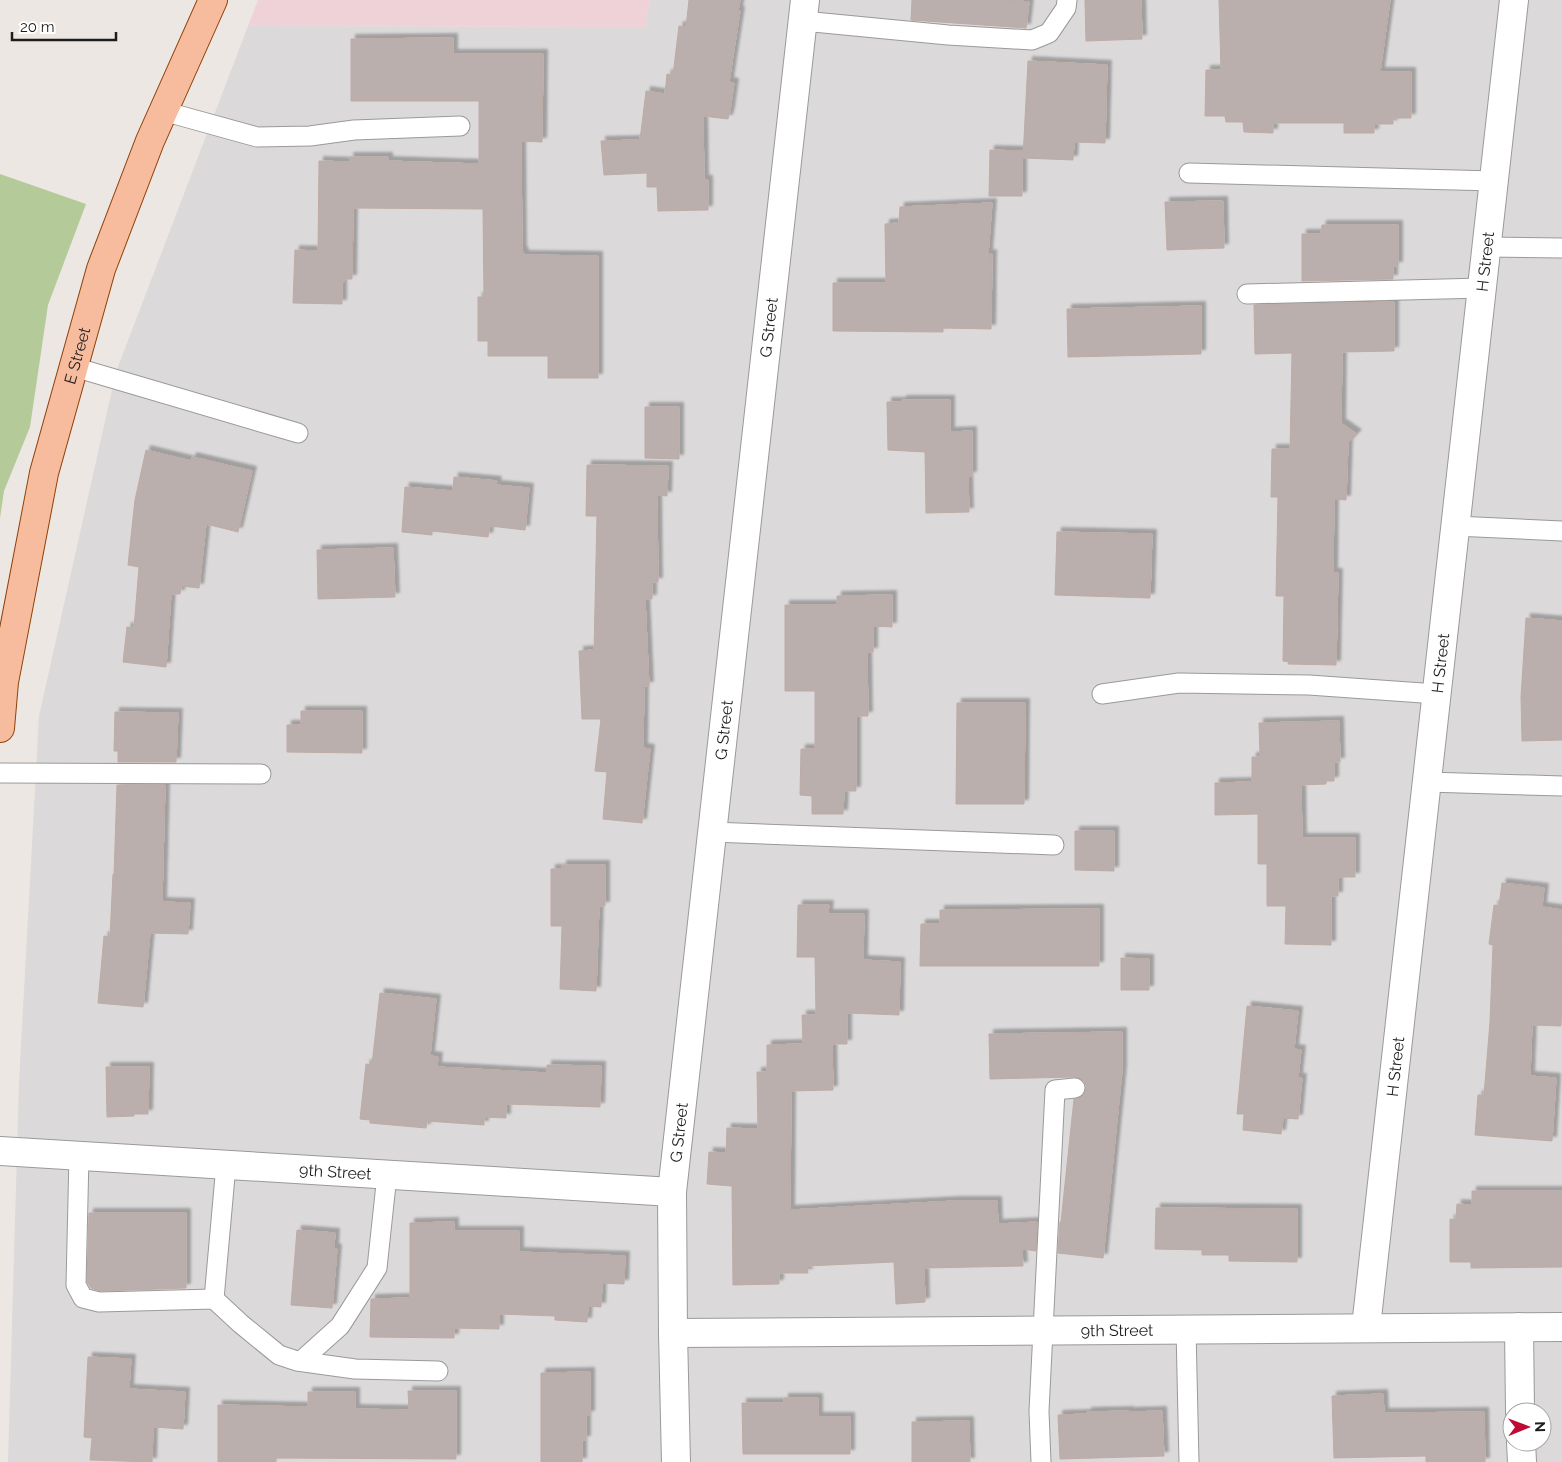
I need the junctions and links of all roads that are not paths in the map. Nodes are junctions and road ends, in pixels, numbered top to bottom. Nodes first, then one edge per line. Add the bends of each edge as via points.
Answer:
1 (213, 0) edge
2 (1067, 0) edge
3 (1514, 0) edge
4 (804, 10) edge
5 (163, 111) junction
6 (460, 126) dead end
7 (1189, 173) dead end
8 (1494, 180) junction
9 (1486, 247) junction
10 (1562, 248) edge
11 (1482, 288) junction
12 (1247, 294) dead end
13 (74, 367) junction
14 (298, 432) dead end
15 (1455, 526) junction
16 (1562, 531) edge
17 (1102, 694) dead end
18 (1437, 694) junction
19 (0, 728) edge
20 (0, 773) edge
21 (261, 774) dead end
22 (1427, 782) junction
23 (1562, 786) edge
24 (712, 832) junction
25 (1054, 845) dead end
26 (1075, 1088) dead end
27 (0, 1151) edge
28 (79, 1156) junction
29 (226, 1165) junction
30 (387, 1175) junction
31 (672, 1192) junction
32 (214, 1299) junction
33 (1366, 1327) junction
34 (1519, 1327) junction
35 (1562, 1327) edge
36 (1186, 1329) junction
37 (1044, 1330) junction
38 (673, 1333) junction
39 (301, 1361) junction
40 (438, 1371) dead end
41 (1520, 1402) edge
42 (676, 1462) edge
43 (1041, 1462) edge
44 (1189, 1462) edge

1 - 5 main road, E Street
2 - 4 lane via 1066,8 1049,33 1032,40 948,36
3 - 8 street, H Street
4 - 24 street, G Street
5 - 6 lane via 258,136 310,136 354,130
5 - 13 main road, E Street via 101,269
7 - 8 lane
8 - 9 street, H Street
9 - 10 lane
9 - 11 street, H Street
11 - 12 lane
11 - 15 street, H Street
13 - 14 lane
13 - 19 main road, E Street via 44,473 4,682
15 - 16 lane
15 - 18 street, H Street
17 - 18 lane via 1179,683 1309,685
18 - 22 street, H Street
20 - 21 lane
22 - 23 lane
22 - 33 street, H Street
24 - 25 lane
24 - 31 street, G Street
26 - 37 lane via 1054,1090
27 - 28 street, 9th Street
28 - 29 street, 9th Street
28 - 32 lane via 76,1285 84,1298 98,1302
29 - 30 street, 9th Street
29 - 32 lane
30 - 31 street, 9th Street
30 - 39 lane via 377,1268 340,1326
31 - 38 street, G Street
32 - 39 lane via 279,1355
33 - 34 street, 9th Street
33 - 36 street, 9th Street
34 - 35 street, 9th Street
34 - 41 street
36 - 37 street, 9th Street
36 - 44 lane
37 - 38 street, 9th Street
37 - 43 lane via 1039,1411
38 - 42 street, G Street
39 - 40 lane via 355,1369

